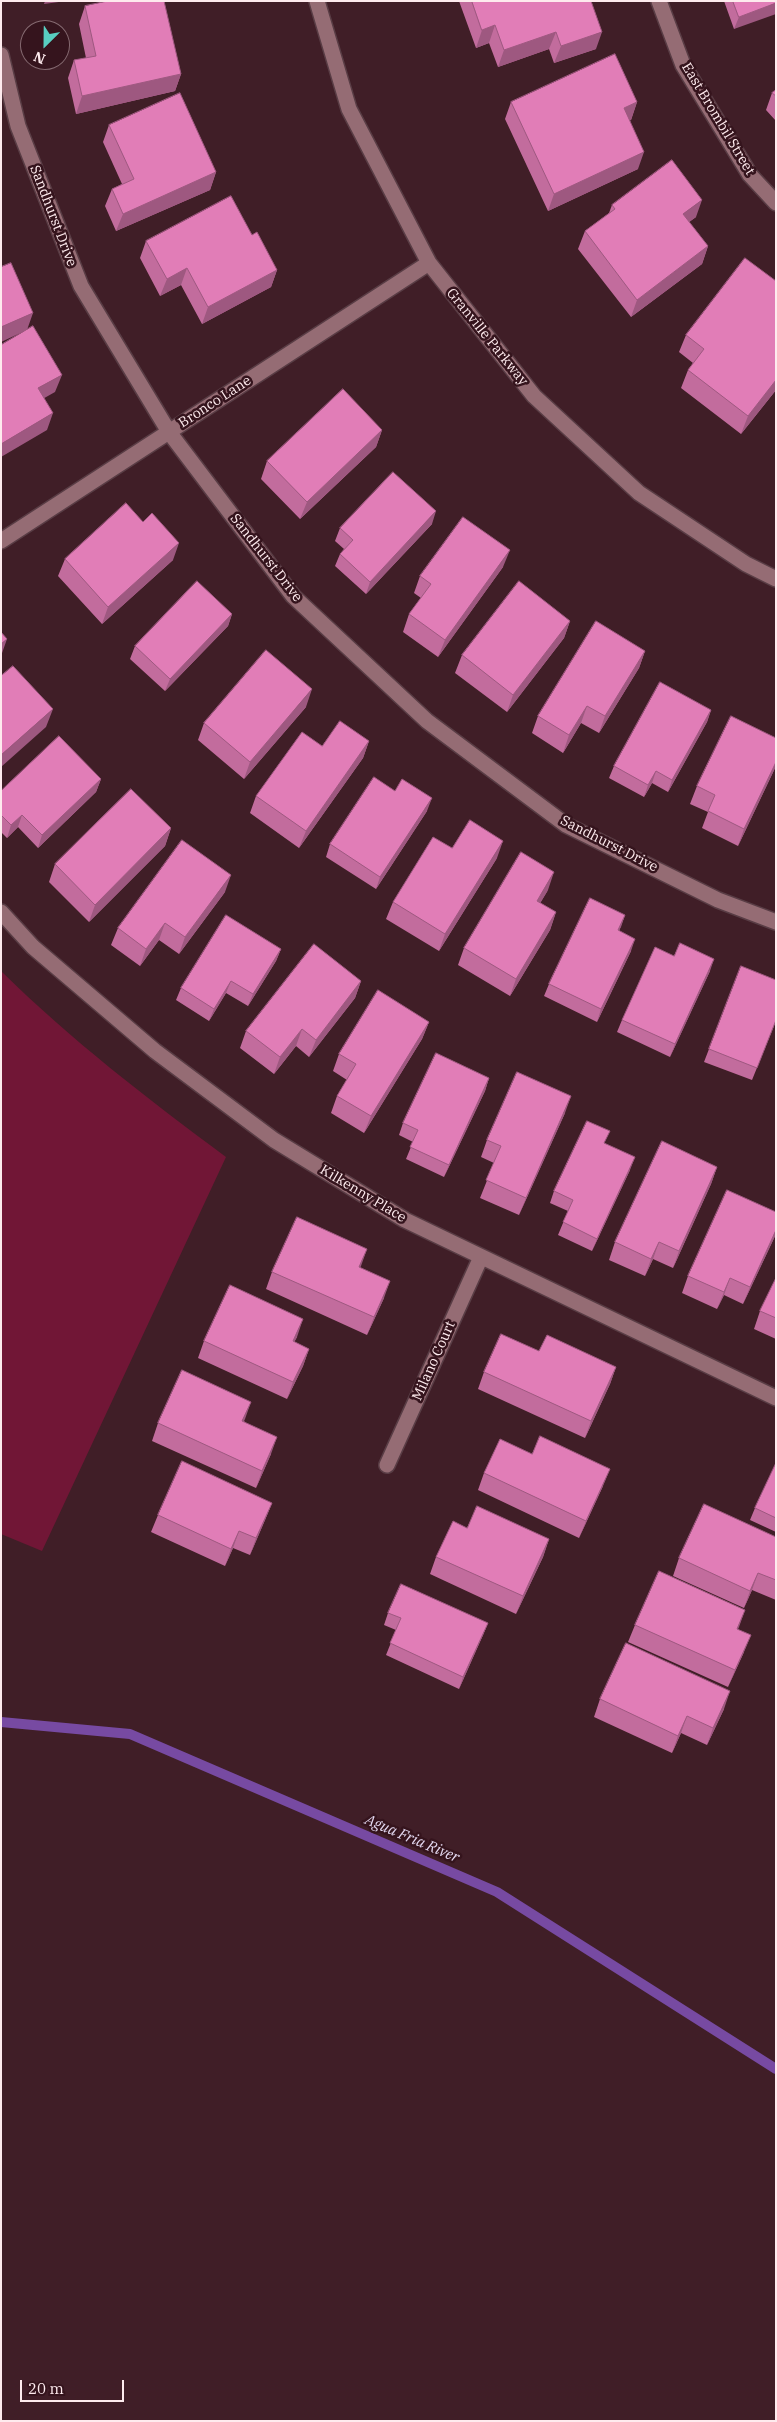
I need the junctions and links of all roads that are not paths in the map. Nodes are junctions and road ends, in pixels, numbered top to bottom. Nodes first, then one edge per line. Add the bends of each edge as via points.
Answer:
1 (317, 1) edge
2 (659, 1) edge
3 (1, 55) edge
4 (776, 203) edge
5 (428, 263) junction
6 (169, 432) junction
7 (1, 541) edge
8 (776, 579) edge
9 (1, 912) edge
10 (776, 922) edge
11 (481, 1257) junction
12 (776, 1398) edge
13 (387, 1465) dead end

1 - 5 street, Granville Parkway via 349,109
2 - 4 street, East Brombil Street via 683,65 750,175
3 - 6 street, Sandhurst Drive via 18,126 80,286
5 - 6 street, Bronco Lane
5 - 8 street, Granville Parkway via 534,396 639,493 746,564
6 - 7 street, Bronco Lane
6 - 10 street, Sandhurst Drive via 293,596 427,720 566,825 718,900
9 - 11 street, Kilkenny Place via 33,947 155,1051 274,1140 405,1220
11 - 12 street, Kilkenny Place
11 - 13 street, Milano Court

